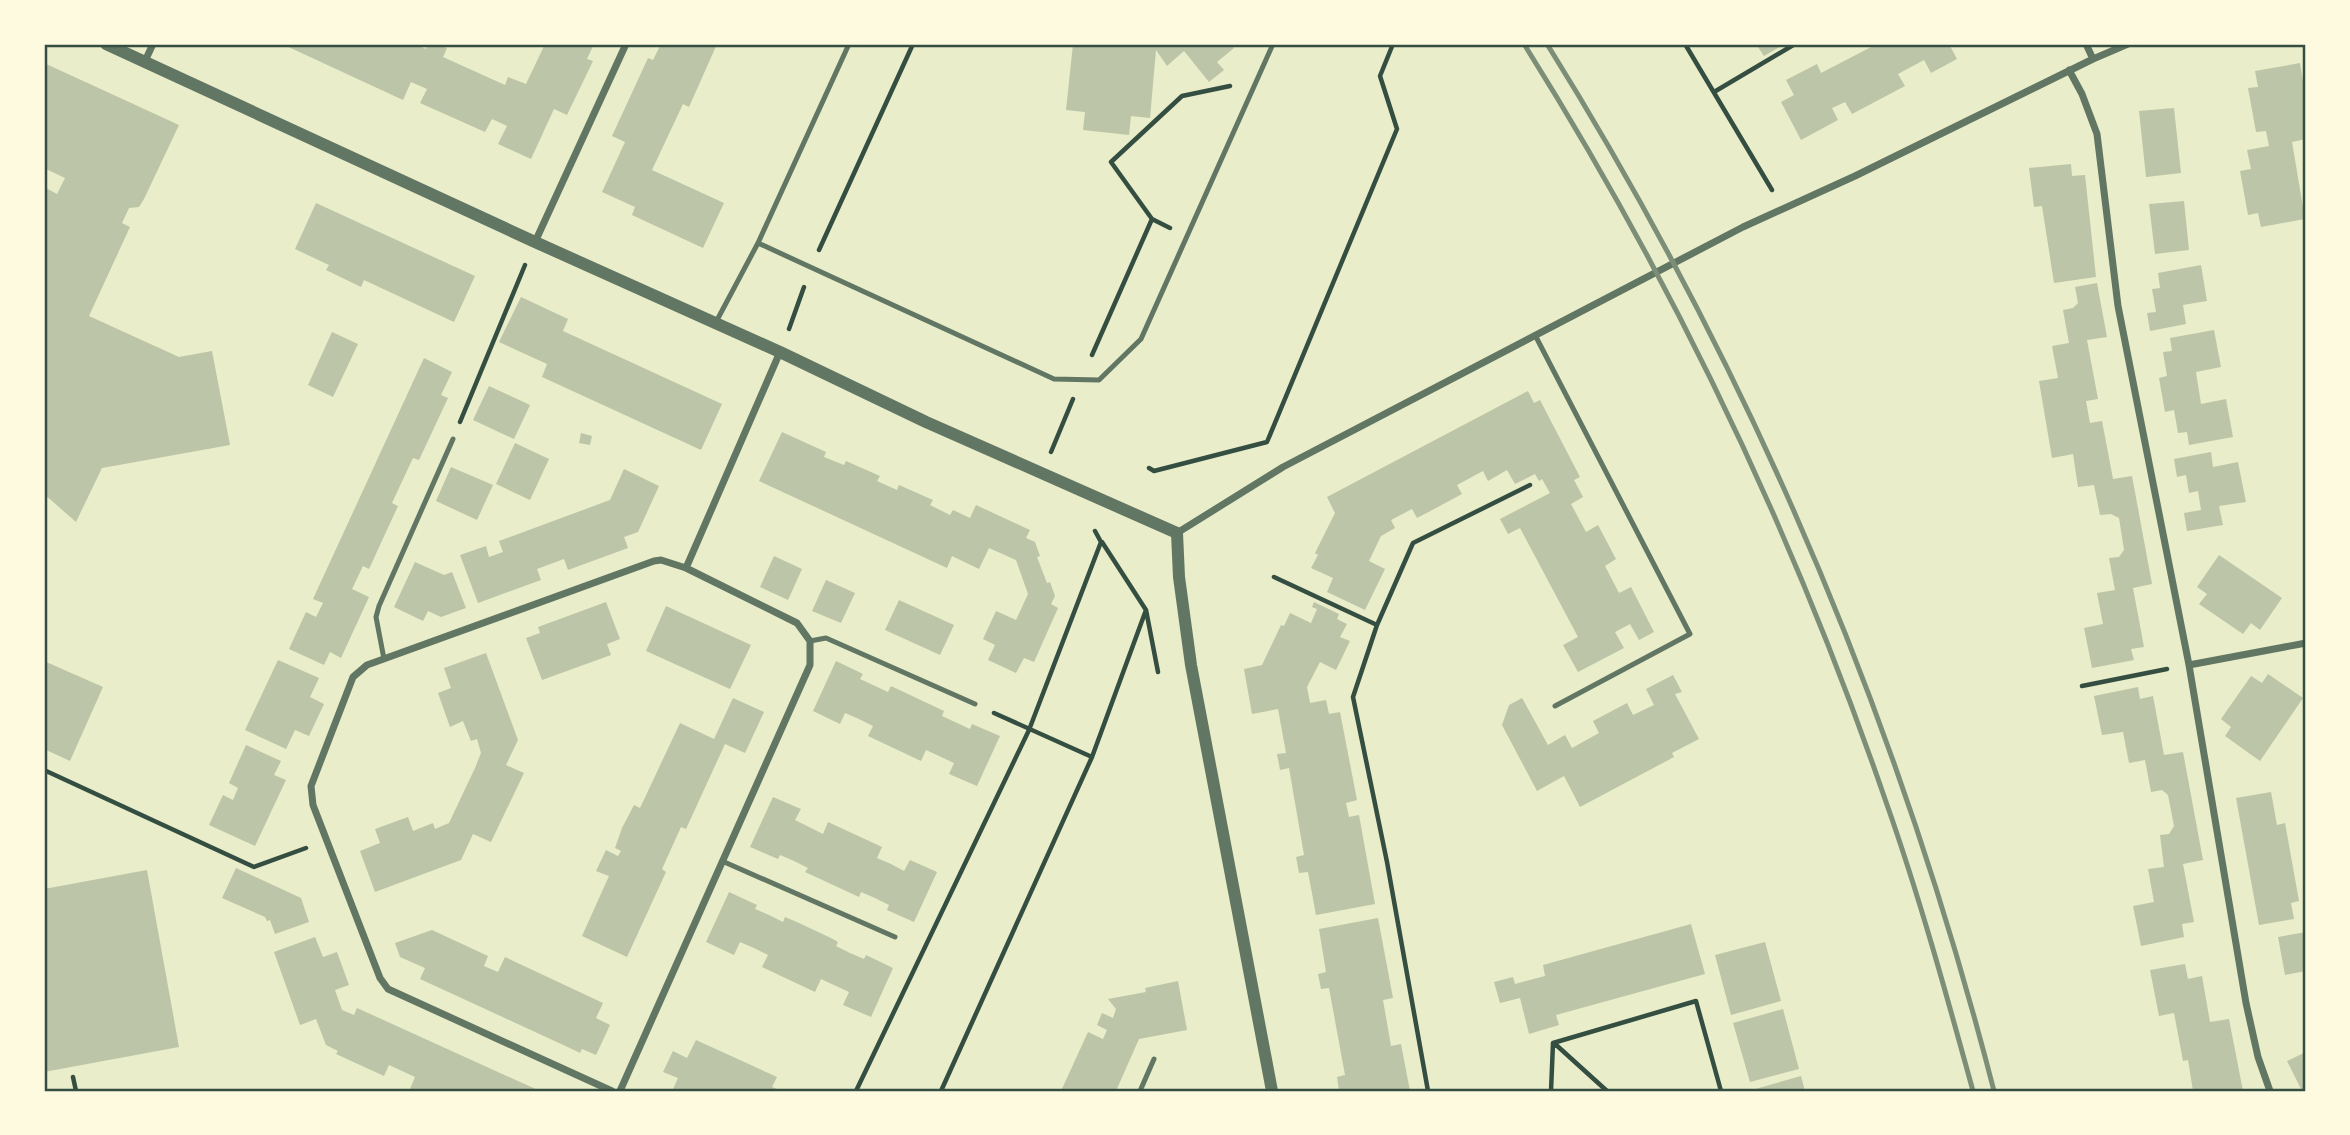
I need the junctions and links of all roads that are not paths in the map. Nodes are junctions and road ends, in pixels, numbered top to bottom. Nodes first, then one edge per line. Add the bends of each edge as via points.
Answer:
1 (106, 44) edge
2 (153, 44) edge
3 (626, 44) edge
4 (849, 44) edge
5 (1273, 44) edge
6 (2086, 44) edge
7 (2128, 44) edge
8 (2092, 59) junction
9 (145, 61) junction
10 (2069, 70) junction
11 (535, 242) junction
12 (758, 243) junction
13 (715, 324) junction
14 (1535, 335) junction
15 (780, 352) junction
16 (453, 439) road end
17 (1177, 533) junction
18 (686, 568) junction
19 (810, 641) junction
20 (2306, 643) edge
21 (383, 659) junction
22 (2189, 665) junction
23 (975, 704) road end
24 (1555, 706) dead end
25 (722, 861) junction
26 (895, 937) dead end
27 (1154, 1059) dead end
28 (612, 1091) edge
29 (620, 1091) edge
30 (1140, 1091) edge
31 (1272, 1091) edge
32 (2270, 1091) edge

1 - 9 street
2 - 9 street
3 - 11 street
4 - 12 lane
5 - 12 lane via 1141,339 1099,380 1054,379
6 - 8 street
7 - 8 street
8 - 10 street
9 - 11 street
10 - 14 street via 1743,227
10 - 22 street via 2097,134 2118,306
11 - 13 street
12 - 13 lane
13 - 15 street
14 - 17 street via 1283,467
14 - 24 lane via 1690,634
15 - 17 street
15 - 18 street
16 - 21 lane via 379,606 376,625
17 - 31 street via 1191,665
18 - 19 street via 797,623
18 - 21 street via 654,561
19 - 23 lane via 826,638
19 - 25 street via 807,674
20 - 22 street
21 - 28 street via 353,677 311,786 313,805 380,978 388,989
22 - 32 street via 2246,1003
25 - 26 lane
25 - 29 street
27 - 30 lane

